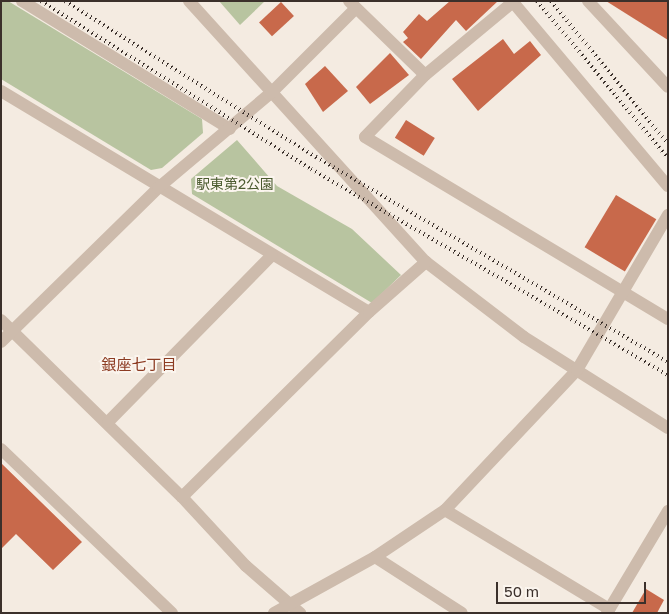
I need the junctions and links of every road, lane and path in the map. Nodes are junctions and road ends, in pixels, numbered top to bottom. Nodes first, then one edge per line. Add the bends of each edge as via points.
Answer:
1 (22, 1) edge
2 (189, 1) edge
3 (588, 1) edge
4 (513, 2) edge
5 (352, 5) edge
6 (425, 75) junction
7 (668, 87) edge
8 (1, 91) edge
9 (271, 93) junction
10 (230, 129) junction
11 (668, 186) edge
12 (158, 188) junction
13 (668, 215) edge
14 (272, 255) junction
15 (426, 262) junction
16 (623, 290) junction
17 (368, 312) junction
18 (668, 319) edge
19 (1, 320) edge
20 (12, 331) junction
21 (1, 342) edge
22 (577, 370) junction
23 (108, 422) junction
24 (668, 428) edge
25 (1, 449) edge
26 (182, 497) junction
27 (445, 510) junction
28 (668, 511) edge
29 (664, 527) edge
30 (375, 557) junction
31 (288, 605) junction
32 (608, 611) edge
33 (172, 613) edge
34 (274, 613) edge
35 (300, 613) edge
36 (462, 613) edge

1 - 10 street
2 - 9 street
3 - 7 street
4 - 6 street
4 - 11 street
5 - 6 street
5 - 9 street
6 - 16 street via 365,137
8 - 12 street
9 - 10 street
9 - 15 street
10 - 12 street
12 - 14 street
12 - 20 street
13 - 16 street
14 - 17 street
14 - 23 street
15 - 17 street
15 - 22 street via 524,337
16 - 18 street
16 - 22 street
17 - 26 street
19 - 20 street
20 - 21 street
20 - 23 street
22 - 24 street
22 - 27 street
23 - 26 street
25 - 33 street
26 - 31 street
27 - 30 street
27 - 32 street
28 - 29 street
29 - 32 street
30 - 31 street
30 - 36 street
31 - 34 street
31 - 35 street

